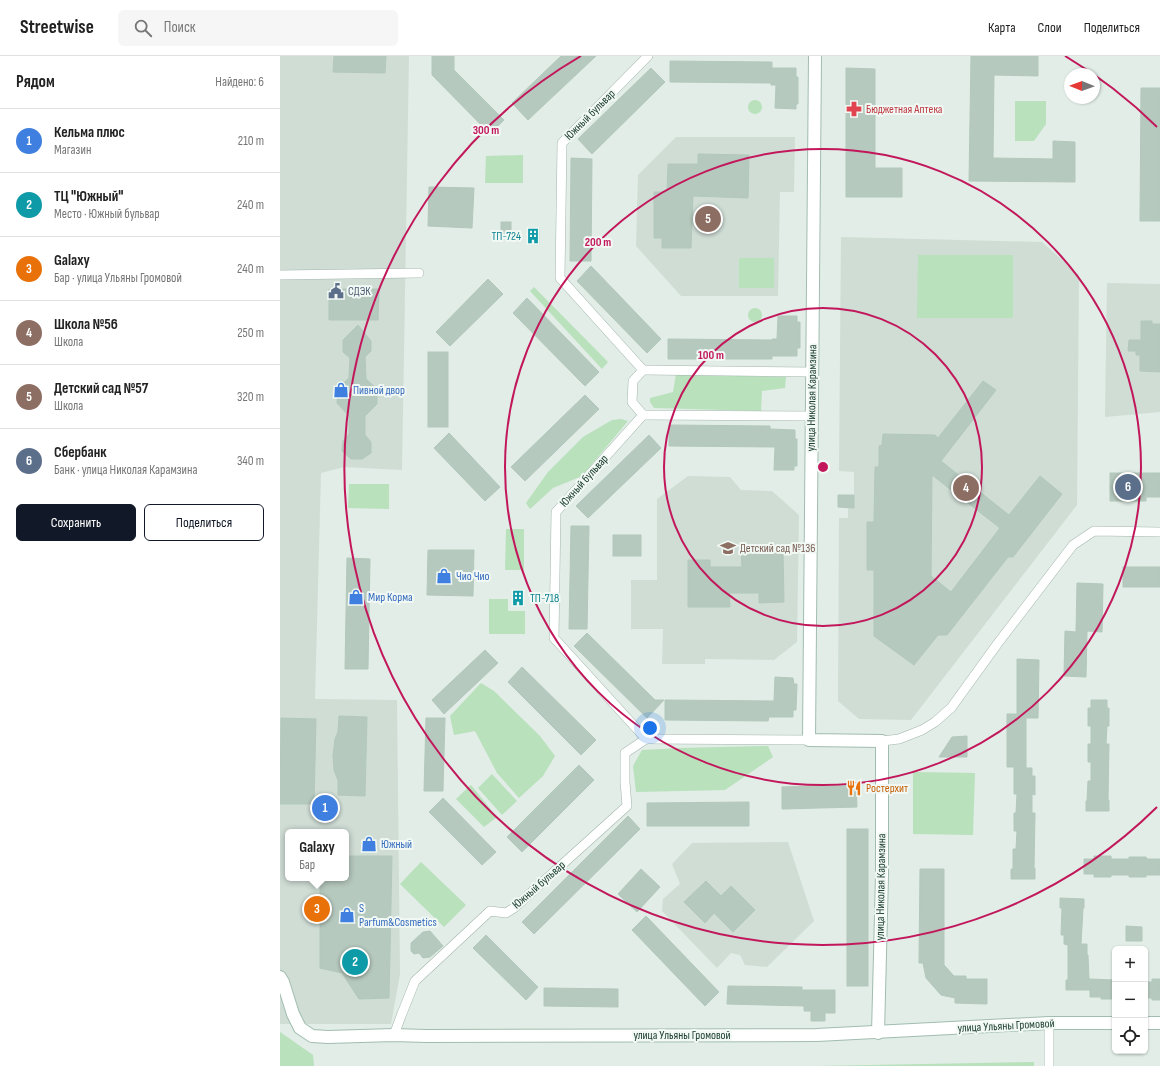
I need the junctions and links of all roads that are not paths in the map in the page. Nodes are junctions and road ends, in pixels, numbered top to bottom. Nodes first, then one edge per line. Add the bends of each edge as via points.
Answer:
1 (648, 56) edge
2 (815, 56) edge
3 (419, 273) dead end
4 (280, 275) edge
5 (643, 370) junction
6 (813, 372) junction
7 (642, 415) junction
8 (812, 416) junction
9 (1160, 532) edge
10 (646, 739) junction
11 (809, 740) junction
12 (882, 741) junction
13 (281, 980) edge
14 (1049, 1023) junction
15 (1112, 1023) edge
16 (1148, 1023) edge
17 (1160, 1023) edge
18 (878, 1032) junction
19 (394, 1036) junction
20 (1049, 1066) edge

1 - 5 street, Южный бульвар via 562,143 560,278
2 - 6 street, улица Николая Карамзина
3 - 4 street
5 - 6 street
5 - 7 street via 633,381 632,402
6 - 8 street, улица Николая Карамзина
7 - 8 street
7 - 10 street, Южный бульвар via 556,512 554,638
8 - 11 street, улица Николая Карамзина
9 - 12 street via 1094,531 1073,545 951,708 922,730 899,739
10 - 11 street
10 - 19 street, Южный бульвар via 625,753 627,806 514,908 506,913 490,911 415,981
11 - 12 street
12 - 18 street, улица Николая Карамзина
13 - 19 street, улица Ульяны Громовой via 300,1028 312,1036
14 - 15 street, улица Ульяны Громовой
14 - 18 street, улица Ульяны Громовой
14 - 20 street
16 - 17 street
18 - 19 street, улица Ульяны Громовой via 818,1035

